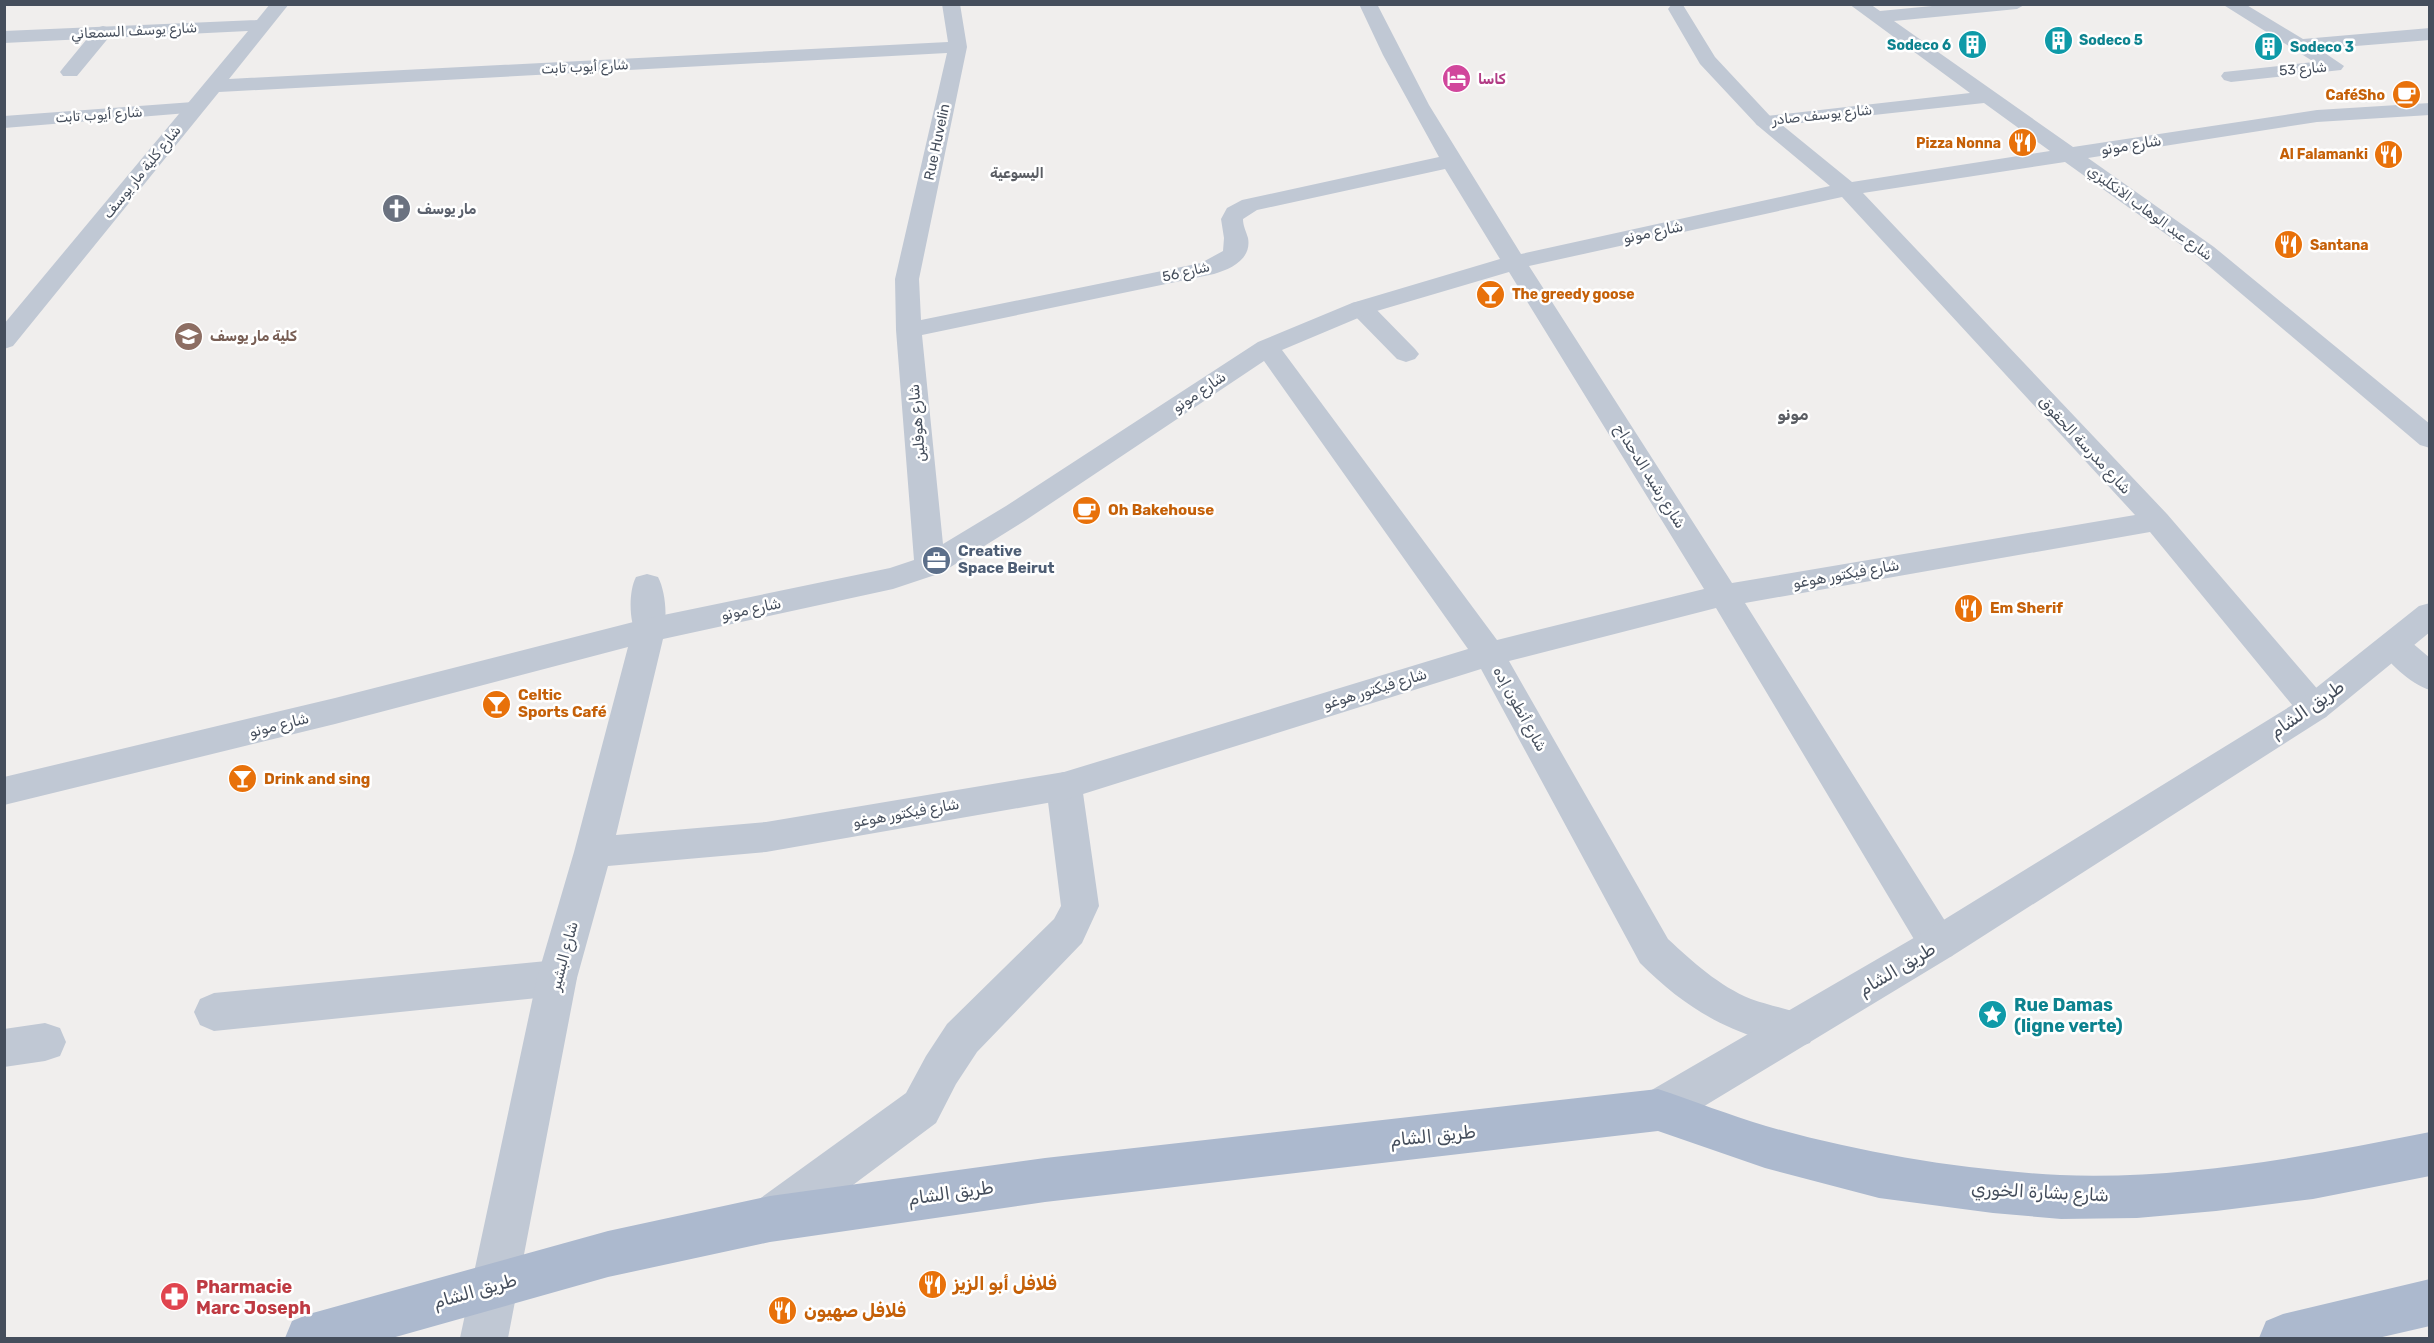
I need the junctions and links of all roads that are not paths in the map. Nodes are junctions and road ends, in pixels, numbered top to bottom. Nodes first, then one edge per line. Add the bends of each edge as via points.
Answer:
1 (280, 4) edge
2 (951, 4) edge
3 (1368, 4) edge
4 (2017, 4) edge
5 (2231, 4) edge
6 (1677, 9) dead end
7 (1867, 11) edge
8 (263, 25) junction
9 (103, 32) junction
10 (2430, 34) edge
11 (4, 37) edge
12 (2300, 45) junction
13 (958, 47) junction
14 (70, 72) dead end
15 (2231, 76) dead end
16 (212, 86) junction
17 (1988, 97) junction
18 (194, 108) junction
19 (2430, 109) edge
20 (1764, 121) junction
21 (4, 122) edge
22 (2069, 155) junction
23 (1452, 161) junction
24 (1846, 189) junction
25 (1516, 262) junction
26 (907, 279) joint
27 (1361, 308) junction
28 (909, 330) junction
29 (4, 340) edge
30 (1267, 347) junction
31 (1406, 354) dead end
32 (2430, 439) edge
33 (2157, 521) junction
34 (930, 566) junction
35 (647, 585) dead end
36 (1725, 595) junction
37 (2430, 614) edge
38 (649, 630) junction
39 (2392, 644) junction
40 (1490, 654) junction
41 (2430, 678) edge
42 (2314, 708) junction
43 (1065, 786) junction
44 (4, 791) edge
45 (593, 852) junction
46 (1938, 944) junction
47 (557, 978) junction
48 (214, 1012) dead end
49 (1795, 1030) junction
50 (45, 1042) dead end
51 (4, 1048) edge
52 (1658, 1110) junction
53 (2430, 1154) edge
54 (770, 1219) junction
55 (493, 1286) junction
56 (2430, 1302) edge
57 (309, 1338) edge
58 (484, 1338) edge
59 (2283, 1338) edge

1 - 8 street, شارع كلية مار يوسف
2 - 13 street, Rue Huvelin
3 - 23 street, شارع رشيد الدحداح
4 - 7 street
5 - 12 street, شارع 53
6 - 20 street via 1707,60
7 - 17 street, شارع عبد الوهاب الانكليزي
8 - 9 street, شارع يوسف السمعاني
8 - 16 street, شارع كلية مار يوسف
9 - 11 street, شارع يوسف السمعاني
9 - 14 street
10 - 12 street, شارع 53
12 - 15 street, شارع 53 via 2334,66
13 - 16 street, شارع أيوب تابت
13 - 26 street, Rue Huvelin
16 - 18 street, شارع كلية مار يوسف
17 - 20 street, شارع يوسف صادر
17 - 22 street, شارع عبد الوهاب الانكليزي
18 - 21 street, شارع أيوب تابت
18 - 29 street, شارع كلية مار يوسف
19 - 22 street, شارع مونو via 2317,116
20 - 24 street, شارع يوسف صادر
22 - 24 street, شارع مونو
22 - 32 street, شارع عبد الوهاب الانكليزي via 2206,252
23 - 25 street, شارع رشيد الدحداح
23 - 28 street, شارع 56 via 1241,209 1232,219 1236,247 1232,256 1206,269
24 - 25 street, شارع مونو
24 - 33 street, شارع مدرسة الحقوق
25 - 27 street, شارع مونو
25 - 36 street, شارع رشيد الدحداح
26 - 28 street, شارع هوفلين
27 - 30 street, شارع مونو
27 - 31 street
28 - 34 street, شارع هوفلين
30 - 34 street, شارع مونو
30 - 40 street, شارع أنطون إده
33 - 36 street, شارع فيكتور هوغو
33 - 42 street, شارع مدرسة الحقوق
34 - 38 street, شارع مونو via 893,578
35 - 38 street, شارع البشير
36 - 40 street, شارع فيكتور هوغو
36 - 46 street, شارع رشيد الدحداح
37 - 39 street, طريق الشام
38 - 44 street, شارع مونو
38 - 45 street, شارع البشير
39 - 41 street
39 - 42 street, طريق الشام
40 - 43 street, شارع فيكتور هوغو
40 - 49 street, شارع أنطون إده via 1654,951 1682,979 1716,1003 1754,1020
42 - 46 street, طريق الشام
43 - 45 street, شارع فيكتور هوغو via 766,837
43 - 54 street via 1080,906 1068,931 962,1038 921,1108
45 - 47 street, شارع البشير
46 - 49 street, طريق الشام
47 - 48 street
47 - 55 street, شارع البشير
49 - 52 street, طريق الشام
50 - 51 street
52 - 53 main road, شارع بشارة الخوري via 1765,1147 1880,1176 2061,1197 2216,1189 2313,1177
52 - 54 main road, طريق الشام via 1045,1180
54 - 55 main road, طريق الشام via 608,1254
55 - 57 main road, طريق الشام
55 - 58 street, شارع البشير
56 - 59 main road

